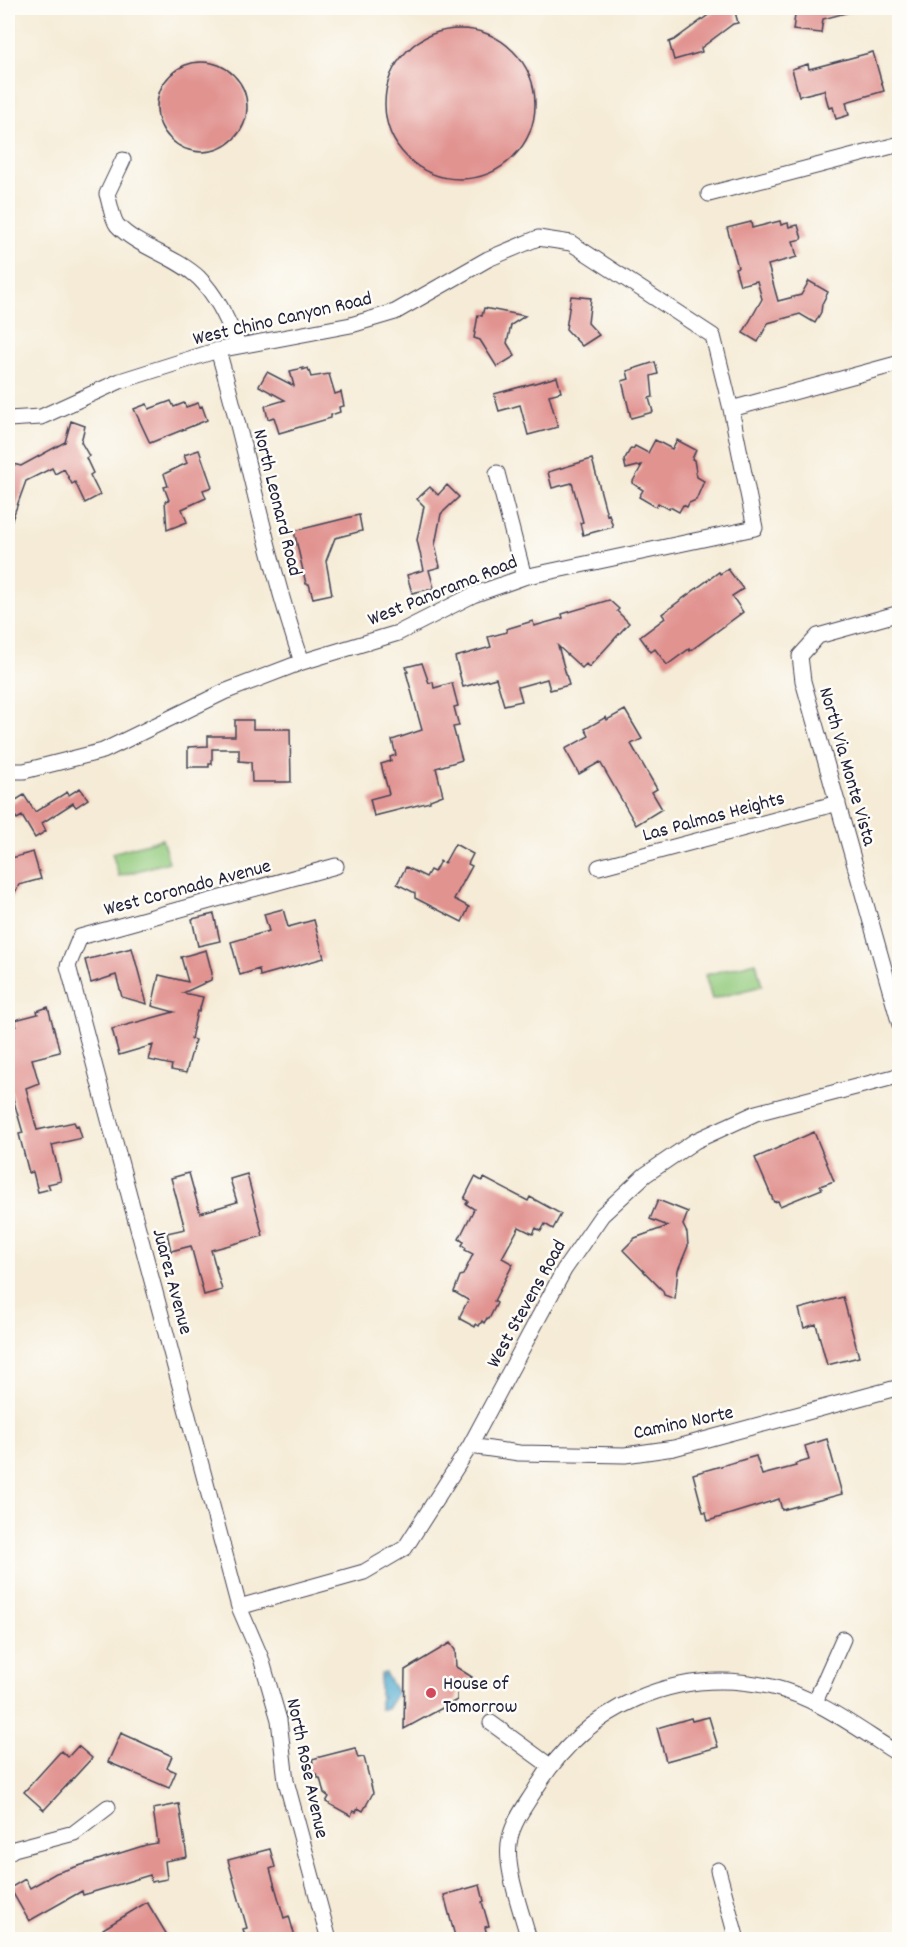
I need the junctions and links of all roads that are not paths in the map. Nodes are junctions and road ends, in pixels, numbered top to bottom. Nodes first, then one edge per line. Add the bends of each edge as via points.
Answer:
1 (900, 144) edge
2 (123, 160) dead end
3 (709, 194) dead end
4 (239, 346) junction
5 (218, 350) junction
6 (900, 363) edge
7 (730, 409) junction
8 (8, 419) edge
9 (497, 473) dead end
10 (524, 577) junction
11 (900, 613) edge
12 (302, 662) junction
13 (8, 771) edge
14 (838, 803) junction
15 (336, 866) dead end
16 (599, 867) dead end
17 (68, 966) joint
18 (900, 1025) edge
19 (900, 1074) edge
20 (900, 1387) edge
21 (470, 1446) junction
22 (238, 1607) junction
23 (843, 1639) dead end
24 (815, 1702) junction
25 (491, 1723) dead end
26 (900, 1755) edge
27 (550, 1766) junction
28 (108, 1807) dead end
29 (8, 1853) edge
30 (718, 1870) dead end
31 (329, 1940) edge
32 (529, 1940) edge
33 (737, 1940) edge

1 - 3 street
2 - 4 street via 107,194 116,224 199,278 218,301
4 - 5 street, West Chino Canyon Road
4 - 7 street, West Chino Canyon Road via 351,325 395,312 488,259 538,238 571,243 713,336
5 - 8 street, West Chino Canyon Road via 120,381 41,417
5 - 12 street, North Leonard Road via 286,615
6 - 7 street
7 - 10 street, West Panorama Road via 755,528
9 - 10 street
10 - 12 street, West Panorama Road via 473,595 398,633
11 - 14 street, North Via Monte Vista via 818,636 800,656 802,681
12 - 13 street, West Panorama Road via 224,692 103,751 24,771
14 - 16 street, Las Palmas Heights
14 - 18 street, North Via Monte Vista
15 - 17 street, West Coronado Avenue via 80,937
17 - 22 street, Juarez Avenue
19 - 21 street, West Stevens Road via 756,1113 694,1141 645,1175 602,1215 564,1270
20 - 21 street, Camino Norte via 674,1448 625,1455 519,1453
21 - 22 street, West Stevens Road via 405,1548 364,1572
22 - 31 street, North Rose Avenue via 261,1658 279,1720 286,1781
23 - 24 street
24 - 26 street
24 - 27 street via 773,1687 738,1682 674,1686 635,1699 595,1722
25 - 27 street
27 - 32 street via 509,1839 510,1866
28 - 29 street via 74,1833
30 - 33 street

